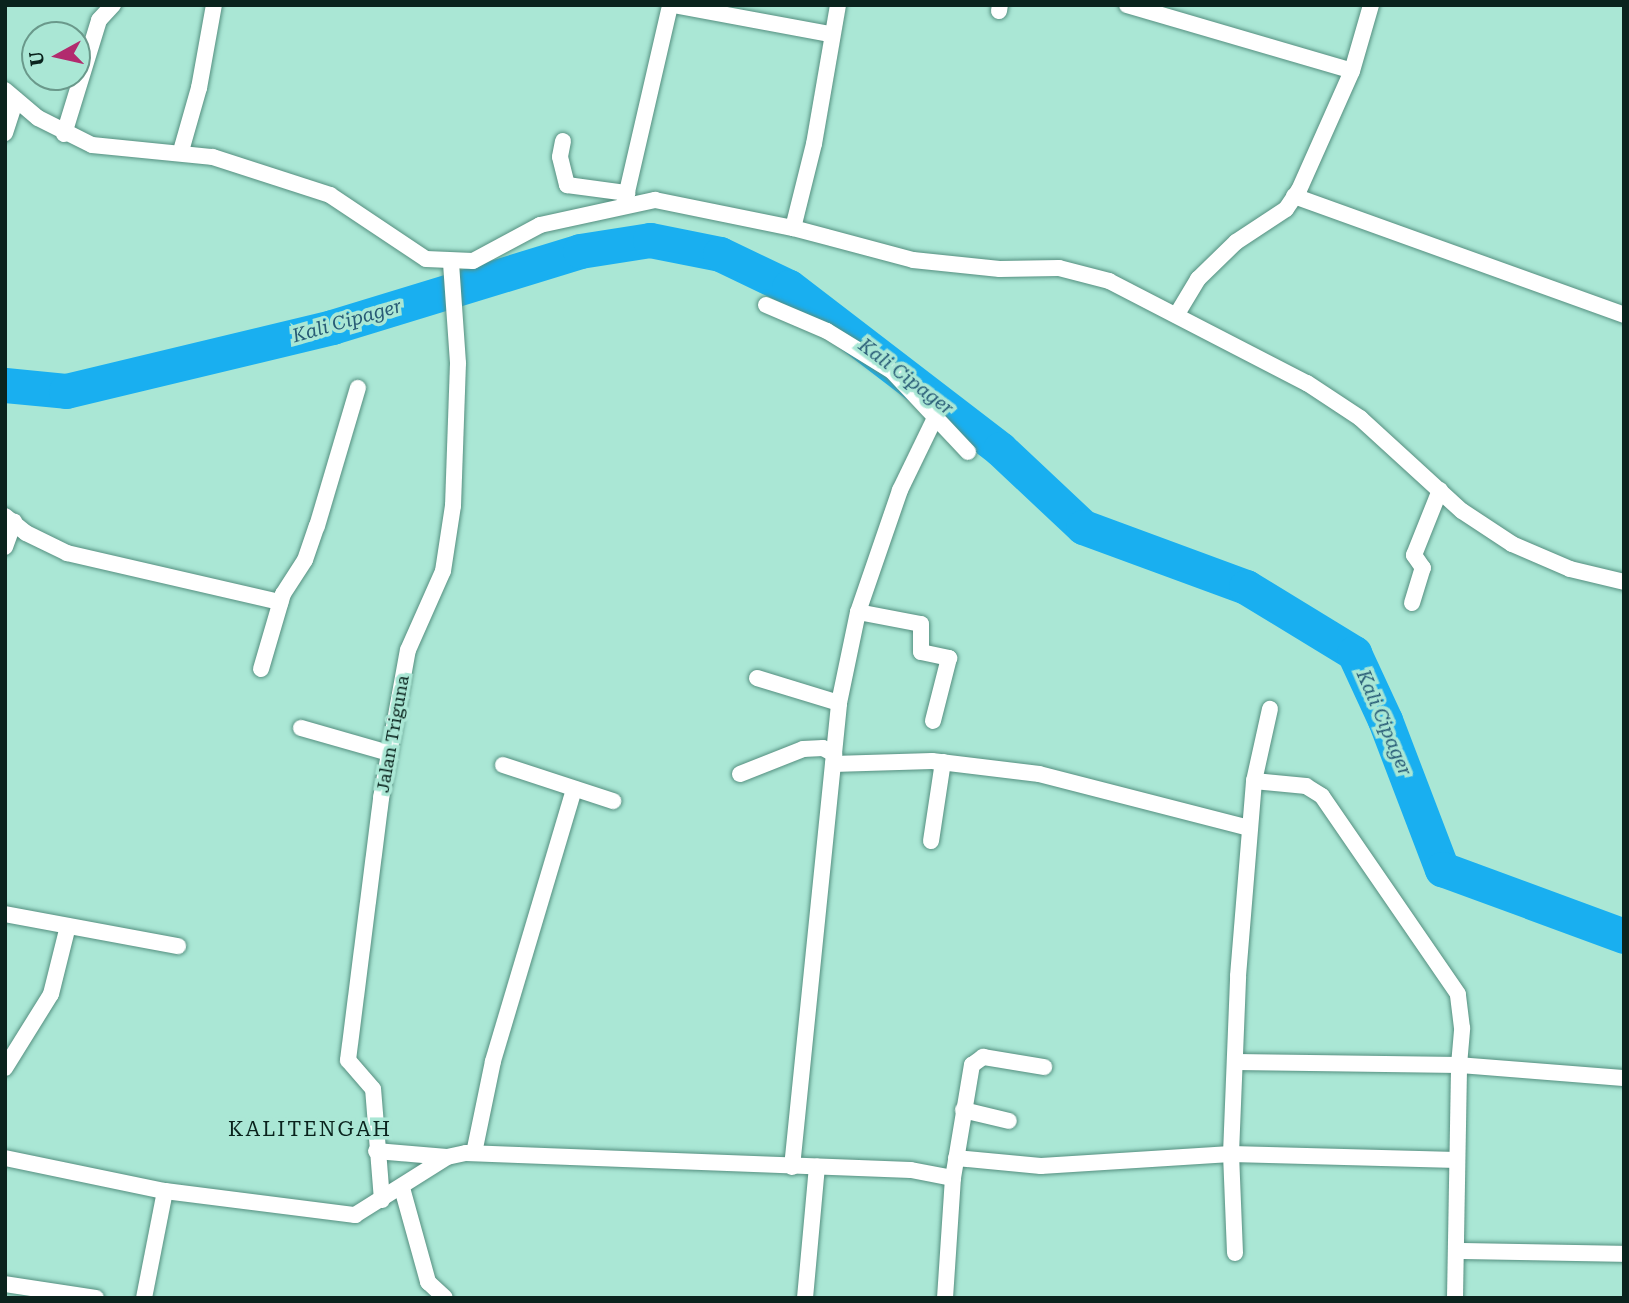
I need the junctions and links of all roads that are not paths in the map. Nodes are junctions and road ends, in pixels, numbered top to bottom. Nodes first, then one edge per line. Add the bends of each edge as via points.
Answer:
1 (113, 5) edge
2 (215, 5) edge
3 (671, 5) edge
4 (838, 5) edge
5 (1127, 5) edge
6 (1371, 5) edge
7 (830, 34) junction
8 (1352, 71) junction
9 (11, 95) edge
10 (5, 133) edge
11 (64, 134) junction
12 (563, 141) dead end
13 (181, 151) junction
14 (1294, 196) junction
15 (626, 199) junction
16 (793, 229) junction
17 (452, 269) junction
18 (766, 305) dead end
19 (1177, 314) junction
20 (1624, 315) edge
21 (358, 388) dead end
22 (936, 416) junction
23 (968, 452) dead end
24 (1440, 490) junction
25 (9, 519) edge
26 (5, 547) edge
27 (1624, 582) edge
28 (280, 602) junction
29 (1412, 603) dead end
30 (858, 612) junction
31 (261, 669) dead end
32 (757, 678) dead end
33 (839, 703) junction
34 (1270, 709) dead end
35 (933, 721) dead end
36 (301, 728) dead end
37 (389, 753) junction
38 (834, 759) junction
39 (943, 762) junction
40 (503, 765) dead end
41 (740, 774) dead end
42 (1254, 781) junction
43 (574, 789) junction
44 (613, 801) dead end
45 (1248, 828) junction
46 (931, 841) dead end
47 (5, 914) edge
48 (68, 926) junction
49 (178, 946) dead end
50 (1236, 1062) junction
51 (1459, 1065) junction
52 (1044, 1067) dead end
53 (5, 1068) edge
54 (1624, 1078) edge
55 (964, 1110) junction
56 (1009, 1121) dead end
57 (376, 1151) junction
58 (474, 1153) junction
59 (1231, 1154) junction
60 (447, 1157) junction
61 (5, 1158) edge
62 (956, 1158) junction
63 (1457, 1160) junction
64 (792, 1167) junction
65 (817, 1167) junction
66 (953, 1178) junction
67 (402, 1188) junction
68 (165, 1191) junction
69 (382, 1200) junction
70 (1457, 1251) junction
71 (1235, 1254) dead end
72 (1624, 1254) edge
73 (5, 1284) edge
74 (96, 1298) edge
75 (144, 1298) edge
76 (445, 1298) edge
77 (805, 1298) edge
78 (945, 1298) edge
79 (1455, 1298) edge

1 - 11 street via 99,20
2 - 13 street
3 - 7 street
3 - 15 street
4 - 7 street
5 - 8 street
6 - 8 street
7 - 16 street via 814,144
8 - 14 street via 1314,165
9 - 10 street
9 - 11 street
11 - 13 street via 92,145
12 - 15 street via 560,157 567,186
13 - 17 street via 255,167 330,195 426,260
14 - 19 street via 1286,209 1236,242 1198,279
14 - 20 street
15 - 16 street via 655,200
15 - 17 street via 540,225
16 - 19 street via 913,261 1000,269 1059,268 1109,281
17 - 37 street, Jalan Triguna via 458,446 443,571 408,650
18 - 22 street via 797,316 872,357 903,380
19 - 24 street via 1307,383 1360,418
21 - 28 street via 305,560
22 - 23 street
22 - 30 street via 900,490
24 - 27 street via 1512,544 1570,569
24 - 29 street via 1414,555 1423,568
25 - 26 street
25 - 28 street via 67,553
28 - 31 street
30 - 33 street
30 - 35 street via 922,624 921,652 949,659
32 - 33 street
33 - 38 street
34 - 42 street
36 - 37 street
37 - 57 street, Jalan Triguna via 348,1060 373,1089
38 - 39 street
38 - 41 street via 823,748 803,749
38 - 64 street
39 - 45 street via 1066,778 1197,818
39 - 46 street
40 - 43 street
42 - 45 street
42 - 51 street via 1306,786 1322,796 1458,994 1462,1017
43 - 44 street
43 - 58 street via 493,1061
45 - 50 street
47 - 48 street
48 - 49 street
48 - 53 street via 51,993
50 - 51 street
50 - 59 street
51 - 54 street
51 - 63 street
52 - 55 street via 983,1057 976,1060
55 - 56 street
55 - 62 street
57 - 60 street
57 - 69 street, Jalan Triguna
58 - 60 street
58 - 64 street
59 - 62 street via 1093,1166
59 - 63 street
59 - 71 street
60 - 67 street
61 - 68 street
62 - 66 street
63 - 70 street
64 - 65 street
65 - 66 street via 911,1170
65 - 77 street
66 - 78 street
67 - 69 street
67 - 76 street via 428,1282
68 - 69 street via 355,1215
68 - 75 street
70 - 72 street
70 - 79 street
73 - 74 street

